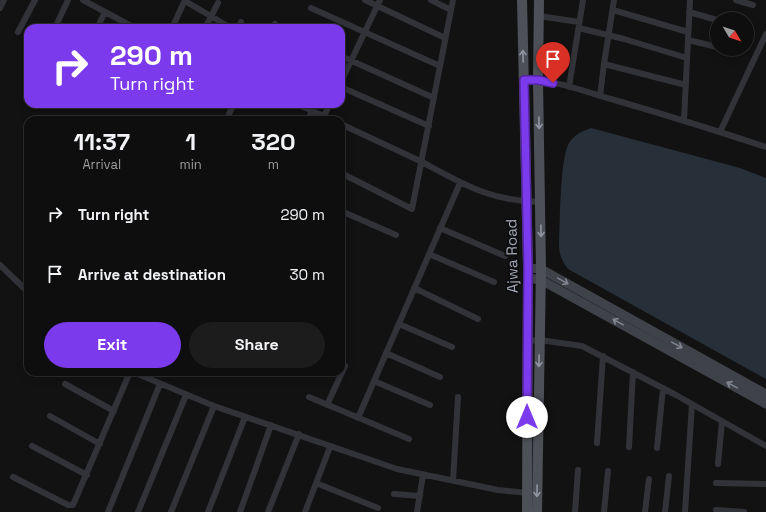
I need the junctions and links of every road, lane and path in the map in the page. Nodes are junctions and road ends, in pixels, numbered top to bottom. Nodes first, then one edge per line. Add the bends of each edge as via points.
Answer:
1 (4, 0) edge
2 (35, 0) edge
3 (68, 0) edge
4 (83, 0) edge
5 (185, 0) edge
6 (365, 0) edge
7 (431, 0) edge
8 (453, 0) edge
9 (522, 0) edge
10 (539, 0) edge
11 (583, 0) edge
12 (614, 0) edge
13 (682, 0) edge
14 (736, 0) edge
15 (690, 1) edge
16 (218, 3) dead end
17 (379, 3) edge
18 (753, 5) dead end
19 (0, 8) edge
20 (311, 8) dead end
21 (451, 10) junction
22 (613, 10) junction
23 (105, 12) junction
24 (689, 12) junction
25 (211, 16) junction
26 (539, 16) junction
27 (710, 18) edge
28 (57, 24) edge
29 (99, 24) edge
30 (126, 24) edge
31 (174, 24) edge
32 (207, 24) edge
33 (224, 24) edge
34 (579, 25) junction
35 (18, 32) dead end
36 (688, 32) junction
37 (366, 33) junction
38 (608, 34) junction
39 (766, 34) edge
40 (446, 38) junction
41 (688, 40) junction
42 (710, 45) edge
43 (345, 58) edge
44 (687, 58) junction
45 (352, 61) junction
46 (604, 64) junction
47 (440, 66) junction
48 (345, 74) edge
49 (524, 80) junction
50 (538, 80) junction
51 (686, 85) junction
52 (568, 87) junction
53 (345, 89) edge
54 (600, 96) junction
55 (434, 98) junction
56 (306, 108) edge
57 (328, 108) edge
58 (312, 111) junction
59 (310, 116) edge
60 (324, 116) joint
61 (684, 120) junction
62 (345, 126) edge
63 (429, 126) junction
64 (720, 132) junction
65 (766, 147) edge
66 (422, 162) junction
67 (345, 174) edge
68 (460, 183) junction
69 (526, 201) junction
70 (540, 202) junction
71 (345, 213) edge
72 (440, 228) junction
73 (396, 234) dead end
74 (429, 254) junction
75 (505, 256) dead end
76 (0, 265) edge
77 (541, 269) junction
78 (528, 273) junction
79 (541, 280) junction
80 (494, 282) dead end
81 (24, 288) edge
82 (414, 288) junction
83 (478, 319) dead end
84 (398, 324) junction
85 (540, 340) junction
86 (528, 341) junction
87 (452, 346) dead end
88 (386, 353) junction
89 (603, 356) junction
90 (634, 372) junction
91 (129, 376) edge
92 (141, 376) edge
93 (340, 376) edge
94 (440, 377) dead end
95 (374, 381) junction
96 (65, 384) dead end
97 (160, 384) junction
98 (663, 388) junction
99 (766, 394) edge
100 (186, 395) junction
101 (309, 397) dead end
102 (458, 397) dead end
103 (692, 404) junction
104 (766, 404) edge
105 (327, 405) junction
106 (430, 405) dead end
107 (214, 406) junction
108 (114, 411) junction
109 (50, 416) dead end
110 (245, 417) junction
111 (358, 418) junction
112 (722, 421) junction
113 (271, 425) junction
114 (299, 434) junction
115 (409, 439) dead end
116 (597, 443) dead end
117 (100, 444) junction
118 (32, 446) dead end
119 (766, 446) edge
120 (330, 447) junction
121 (629, 447) dead end
122 (657, 448) dead end
123 (718, 464) dead end
124 (578, 470) dead end
125 (608, 471) dead end
126 (87, 475) junction
127 (423, 475) junction
128 (668, 476) dead end
129 (13, 477) dead end
130 (649, 479) dead end
131 (453, 481) junction
132 (716, 482) dead end
133 (316, 483) junction
134 (766, 484) edge
135 (527, 493) junction
136 (394, 494) dead end
137 (420, 496) junction
138 (378, 508) dead end
139 (716, 510) dead end
140 (108, 512) edge
141 (138, 512) edge
142 (171, 512) edge
143 (208, 512) edge
144 (240, 512) edge
145 (268, 512) edge
146 (305, 512) edge
147 (417, 512) edge
148 (527, 512) edge
149 (537, 512) edge
150 (576, 512) edge
151 (604, 512) edge
152 (645, 512) edge
153 (665, 512) edge
154 (685, 512) edge
155 (744, 512) edge

1 - 19 street
2 - 35 street
3 - 28 street
4 - 23 street
5 - 25 street
5 - 31 street
6 - 17 street
7 - 21 street
8 - 21 street
49 -> 9 main road, Ajwa Road
10 - 26 main road, Ajwa Road
11 - 34 street
12 - 22 street
13 - 15 street
14 - 18 street
15 - 24 street
16 - 25 street
17 - 37 street
17 - 40 street
20 - 37 street
21 - 40 street
22 - 36 street
22 - 38 street
23 - 29 street
23 - 30 street
24 - 27 street
24 - 36 street
25 - 32 street
25 - 33 street
26 - 34 street
26 - 50 main road, Ajwa Road
34 - 38 street
34 - 52 street
36 - 41 street
37 - 45 street
37 - 47 street
38 - 44 street
38 - 46 street
39 - 64 street
40 - 47 street
41 - 42 street
41 - 44 street
43 - 45 street
44 - 51 street
45 - 48 street
45 - 55 street
46 - 51 street
46 - 54 street
47 - 55 street
49 - 50 street
49 - 69 main road, Ajwa Road
50 - 52 street
50 -> 70 main road, Ajwa Road
51 - 61 street
52 - 54 street
53 - 63 street
54 - 61 street
55 - 63 street
56 - 58 street
57 - 60 street
58 - 59 street
58 - 60 street
61 - 64 street
62 - 66 street
63 - 66 street
64 - 65 street
66 - 67 street via 412,209
66 - 68 street
68 - 69 street via 486,194
68 - 72 street
69 - 70 street
69 - 78 main road, Ajwa Road
70 -> 77 main road, Ajwa Road
71 - 73 street
72 - 74 street
72 - 75 street
74 - 80 street
74 - 82 street
76 - 81 street
77 - 78 street
77 - 79 main road, Ajwa Road
77 -> 99 street
78 - 79 street
78 - 86 main road, Ajwa Road
79 - 85 main road, Ajwa Road
104 -> 79 street
82 - 83 street
82 - 84 street
84 - 87 street
84 - 88 street
85 - 86 street
85 - 89 street via 582,346
85 -> 149 main road, Ajwa Road
86 - 135 main road, Ajwa Road
88 - 94 street
88 - 95 street
89 - 90 street
89 - 116 street
90 - 98 street
90 - 121 street
91 - 108 street
92 - 97 street
93 - 105 street
95 - 106 street
95 - 111 street
96 - 108 street
97 - 100 street
97 - 140 street
98 - 103 street
98 - 122 street
100 - 107 street
100 - 141 street
101 - 105 street
102 - 131 street
103 - 112 street
103 - 154 street
105 - 111 street
107 - 110 street
107 - 142 street
108 - 117 street
109 - 117 street
110 - 113 street
110 - 143 street
111 - 115 street
112 - 119 street
112 - 123 street
113 - 114 street
113 - 144 street
114 - 120 street
114 - 145 street
117 - 126 street
118 - 126 street
120 - 127 street
120 - 133 street
124 - 150 street
125 - 151 street
126 - 129 street via 75,502 68,505
127 - 131 street
127 - 137 street
128 - 153 street
130 - 152 street
131 - 135 street
132 - 134 street
133 - 138 street
133 - 146 street
135 - 148 main road, Ajwa Road
136 - 137 street
137 - 147 street
139 - 155 street

